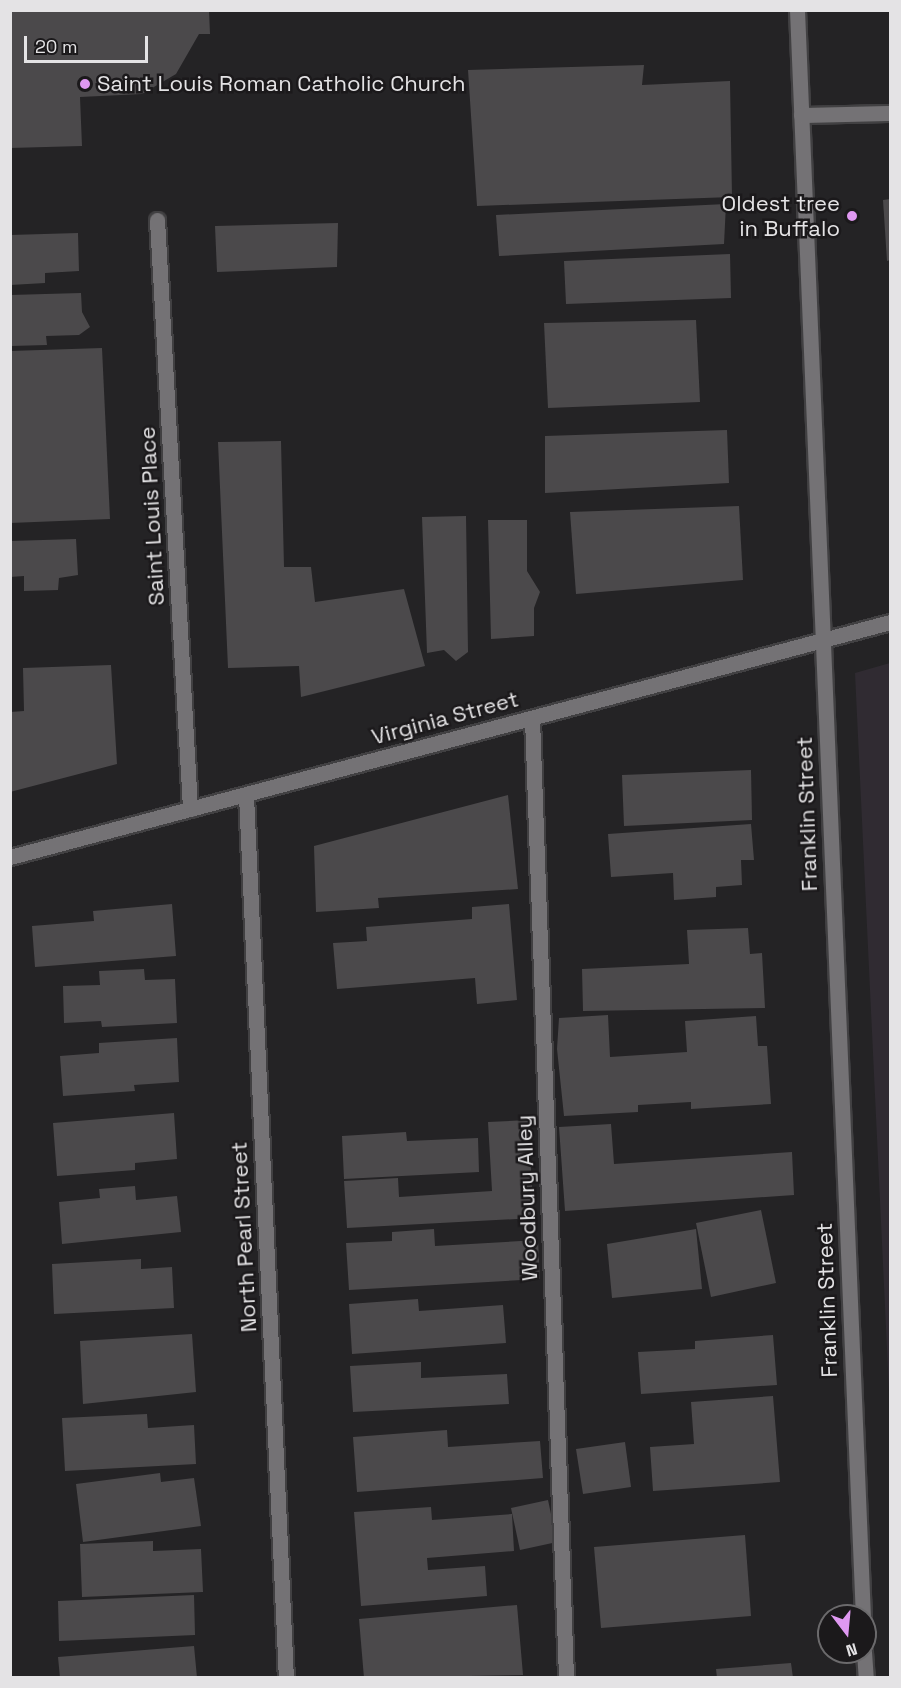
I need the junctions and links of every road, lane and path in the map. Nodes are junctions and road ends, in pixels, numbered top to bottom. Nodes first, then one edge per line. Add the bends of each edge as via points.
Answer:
1 (796, 10) edge
2 (891, 113) edge
3 (801, 115) junction
4 (156, 220) dead end
5 (891, 621) edge
6 (822, 640) junction
7 (532, 718) junction
8 (246, 795) junction
9 (190, 809) junction
10 (10, 857) edge
11 (862, 1604) edge
12 (286, 1677) edge
13 (566, 1677) edge

1 - 3 street, Franklin Street
2 - 3 street
3 - 6 street, Franklin Street
4 - 9 street, Saint Louis Place
5 - 6 street, Virginia Street
6 - 7 street, Virginia Street
6 - 11 street, Franklin Street
7 - 8 street, Virginia Street
7 - 13 street, Woodbury Alley
8 - 9 street, Virginia Street
8 - 12 street, North Pearl Street
9 - 10 street, Virginia Street

